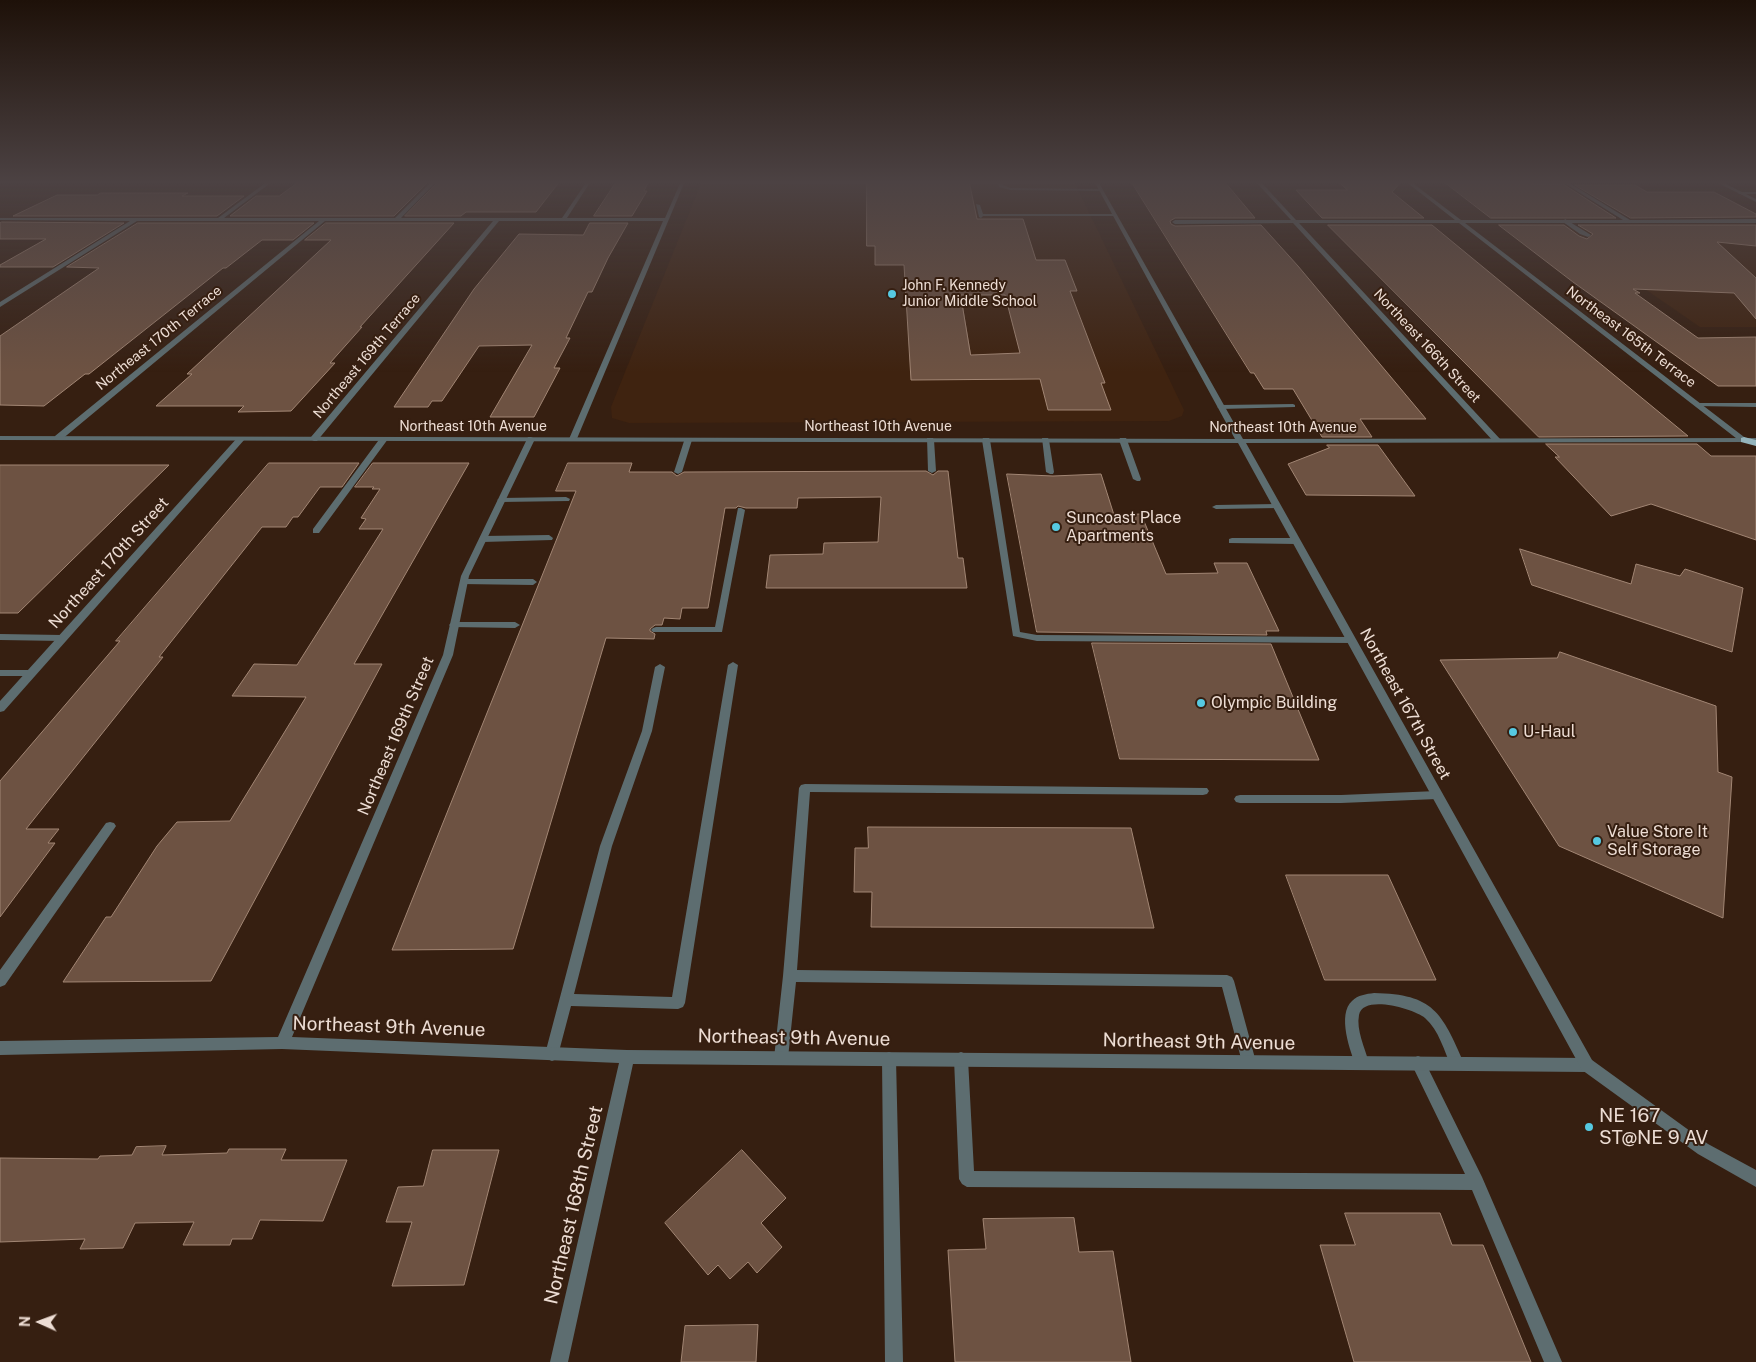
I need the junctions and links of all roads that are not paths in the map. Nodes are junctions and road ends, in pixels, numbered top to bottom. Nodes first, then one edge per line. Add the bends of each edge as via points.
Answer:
1 (96, 245) edge
2 (293, 245) edge
3 (476, 245) edge
4 (655, 245) edge
5 (1131, 245) edge
6 (1317, 245) edge
7 (1489, 245) edge
8 (0, 305) edge
9 (1698, 405) junction
10 (1756, 405) edge
11 (1293, 406) dead end
12 (1221, 407) junction
13 (0, 438) edge
14 (58, 438) junction
15 (241, 439) junction
16 (314, 439) junction
17 (384, 439) junction
18 (531, 439) junction
19 (573, 439) junction
20 (688, 440) junction
21 (930, 440) junction
22 (986, 440) junction
23 (1045, 440) junction
24 (1123, 440) junction
25 (1240, 440) junction
26 (1497, 440) junction
27 (1744, 440) junction
28 (1756, 441) edge
29 (932, 471) dead end
30 (678, 472) dead end
31 (1050, 472) dead end
32 (1137, 479) dead end
33 (501, 500) junction
34 (566, 500) dead end
35 (1276, 506) junction
36 (1216, 507) dead end
37 (741, 510) dead end
38 (316, 531) dead end
39 (549, 538) dead end
40 (483, 539) junction
41 (1296, 541) junction
42 (1232, 542) dead end
43 (464, 582) junction
44 (533, 582) dead end
45 (454, 625) junction
46 (515, 625) dead end
47 (656, 630) dead end
48 (0, 637) edge
49 (62, 638) junction
50 (1351, 640) junction
51 (733, 665) dead end
52 (660, 667) dead end
53 (0, 673) edge
54 (31, 673) junction
55 (0, 708) edge
56 (1203, 790) dead end
57 (1437, 795) junction
58 (1240, 799) dead end
59 (110, 826) dead end
60 (790, 976) junction
61 (0, 981) edge
62 (567, 1000) junction
63 (282, 1043) junction
64 (0, 1048) edge
65 (552, 1054) junction
66 (627, 1057) junction
67 (781, 1058) junction
68 (889, 1059) junction
69 (961, 1059) junction
70 (1250, 1062) junction
71 (1362, 1063) junction
72 (1418, 1063) junction
73 (1457, 1063) junction
74 (1587, 1065) junction
75 (1756, 1179) edge
76 (1477, 1182) junction
77 (559, 1362) edge
78 (894, 1362) edge
79 (1553, 1362) edge

1 - 8 street
2 - 14 street, Northeast 170th Terrace
3 - 16 street, Northeast 169th Terrace
4 - 19 street
5 - 12 street, Northeast 167th Street
6 - 26 street, Northeast 166th Street
7 - 9 street, Northeast 165th Terrace
9 - 10 street
9 - 27 street, Northeast 165th Terrace
11 - 12 street
12 - 25 street, Northeast 167th Street
13 - 14 street, Northeast 10th Avenue
14 - 15 street, Northeast 10th Avenue
15 - 16 street, Northeast 10th Avenue
15 - 49 street, Northeast 170th Street
16 - 17 street, Northeast 10th Avenue
17 - 18 street, Northeast 10th Avenue
17 - 38 street
18 - 19 street, Northeast 10th Avenue
18 - 33 street, Northeast 169th Street
19 - 20 street, Northeast 10th Avenue
20 - 21 street, Northeast 10th Avenue
20 - 30 street
21 - 22 street, Northeast 10th Avenue
21 - 29 street
22 - 23 street, Northeast 10th Avenue
22 - 50 street via 1016,634 1037,638
23 - 24 street, Northeast 10th Avenue
23 - 31 street
24 - 25 street, Northeast 10th Avenue
24 - 32 street
25 - 26 street, Northeast 10th Avenue
25 - 35 street, Northeast 167th Street
26 - 27 street, Northeast 10th Avenue
27 - 28 main road
33 - 34 street
33 - 40 street, Northeast 169th Street
35 - 36 street
35 - 41 street, Northeast 167th Street
37 - 47 street via 719,630
39 - 40 street
40 - 43 street, Northeast 169th Street
41 - 42 street
41 - 50 street, Northeast 167th Street
43 - 44 street
43 - 45 street, Northeast 169th Street
45 - 46 street
45 - 63 street, Northeast 169th Street via 448,655
48 - 49 street
49 - 54 street, Northeast 170th Street
50 - 57 street, Northeast 167th Street
51 - 62 street via 678,1002
52 - 62 street via 647,731 606,846
53 - 54 street
54 - 55 street, Northeast 170th Street
56 - 60 street via 805,788
57 - 58 street
57 - 74 street, Northeast 167th Street
59 - 61 street
60 - 67 street
60 - 70 street via 1227,981
62 - 65 street
63 - 64 street, Northeast 9th Avenue
63 - 65 street, Northeast 9th Avenue
65 - 66 street, Northeast 9th Avenue
66 - 67 street, Northeast 9th Avenue
66 - 77 street, Northeast 168th Street
67 - 68 street, Northeast 9th Avenue
68 - 69 street, Northeast 9th Avenue
68 - 78 street
69 - 70 street, Northeast 9th Avenue
69 - 76 street via 967,1178
70 - 71 street, Northeast 9th Avenue
71 - 72 street, Northeast 9th Avenue
71 - 73 street via 1352,1026 1355,1006 1364,1000 1391,999 1420,1006 1430,1014 1438,1023
72 - 73 street, Northeast 9th Avenue
72 - 76 street
73 - 74 street, Northeast 9th Avenue
74 - 75 street, Northeast 167th Street via 1703,1149
76 - 79 street

